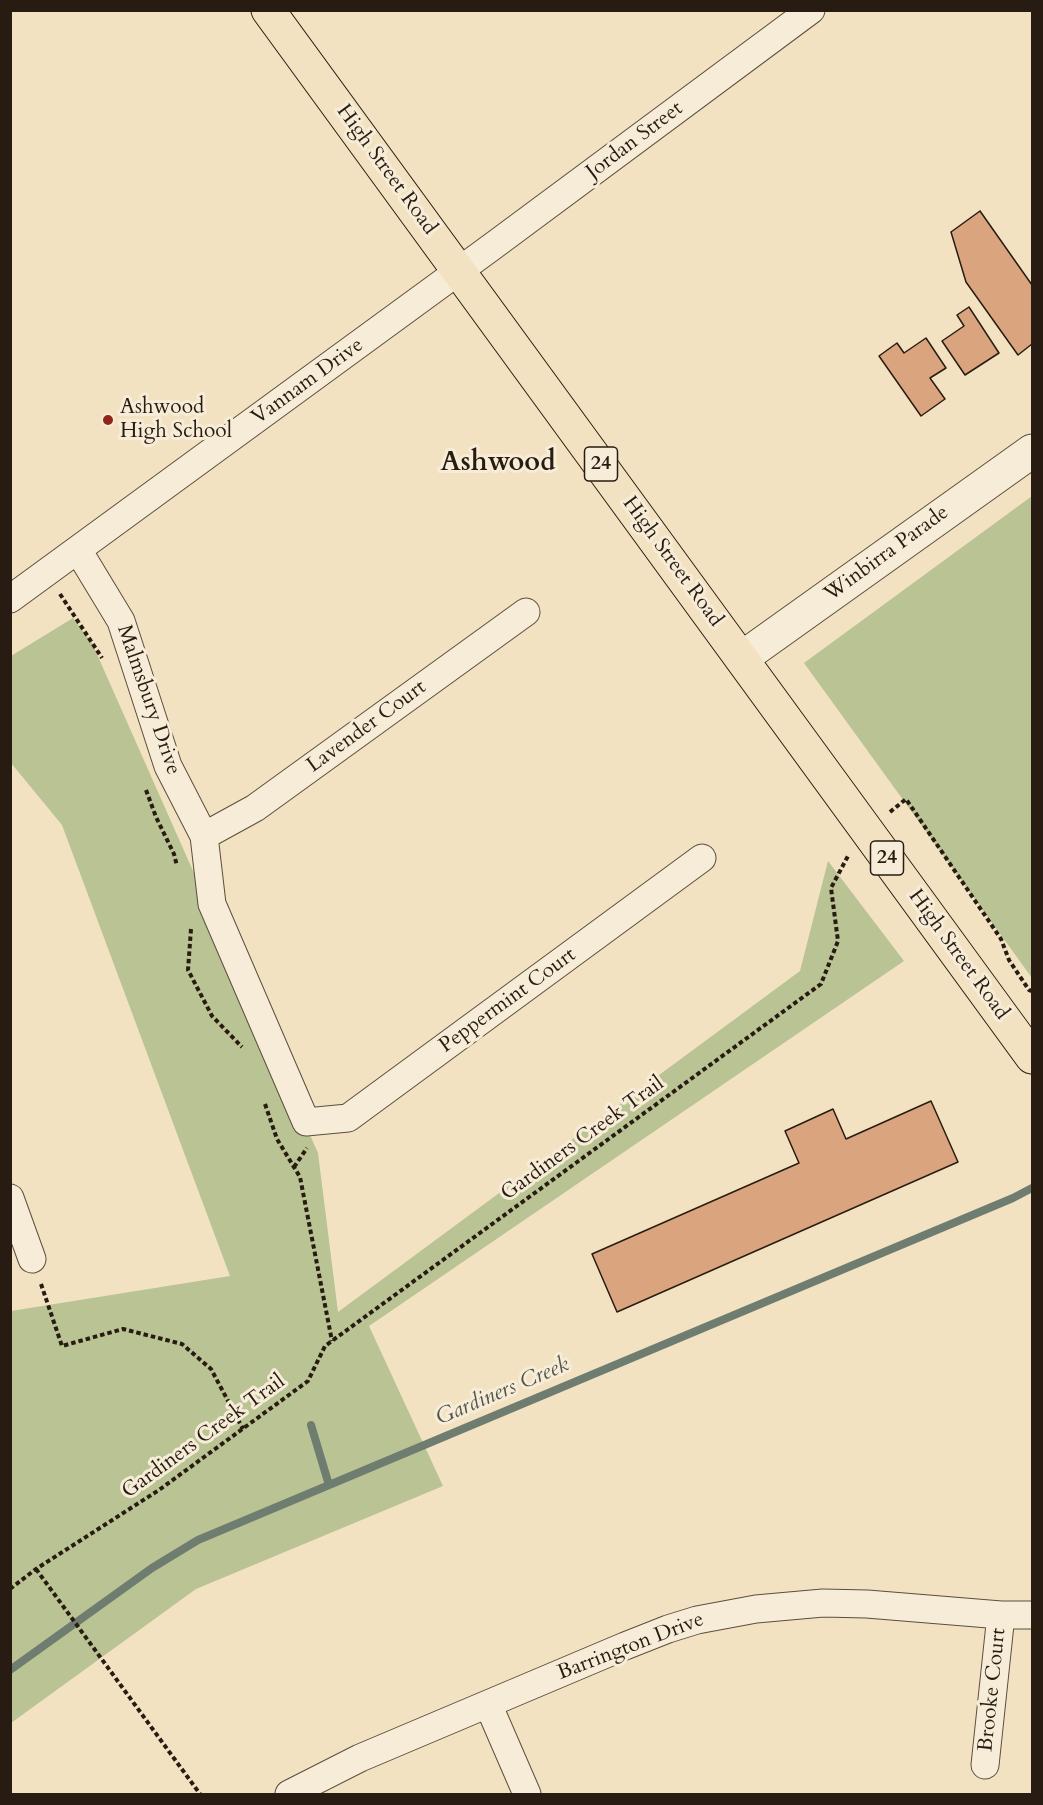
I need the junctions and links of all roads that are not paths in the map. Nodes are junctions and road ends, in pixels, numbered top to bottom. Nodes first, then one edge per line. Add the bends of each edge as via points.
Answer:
1 (268, 10) edge
2 (811, 10) edge
3 (460, 271) junction
4 (1032, 451) edge
5 (78, 550) junction
6 (10, 599) edge
7 (526, 612) dead end
8 (742, 658) junction
9 (204, 836) junction
10 (702, 858) dead end
11 (1032, 1057) edge
12 (306, 1122) joint
13 (10, 1198) edge
14 (32, 1259) road end
15 (1001, 1615) junction
16 (1032, 1615) edge
17 (488, 1704) junction
18 (985, 1765) dead end
19 (289, 1794) edge
20 (527, 1794) edge

1 - 3 main road, High Street Road / 24
2 - 3 street, Jordan Street
3 - 5 street, Vannam Drive
3 - 8 main road, High Street Road / 24
4 - 8 street, Winbirra Parade
5 - 6 street, Vannam Drive
5 - 9 street, Malmsbury Drive via 121,621 168,766
7 - 9 street, Lavender Court via 255,808
8 - 11 main road, High Street Road / 24
9 - 12 street, Malmsbury Drive via 212,904
10 - 12 street, Peppermint Court via 348,1119
13 - 14 street
15 - 16 street, Barrington Drive
15 - 17 street, Barrington Drive via 823,1603 724,1614 668,1629
15 - 18 street, Brooke Court
17 - 19 street, Barrington Drive via 360,1758
17 - 20 street

